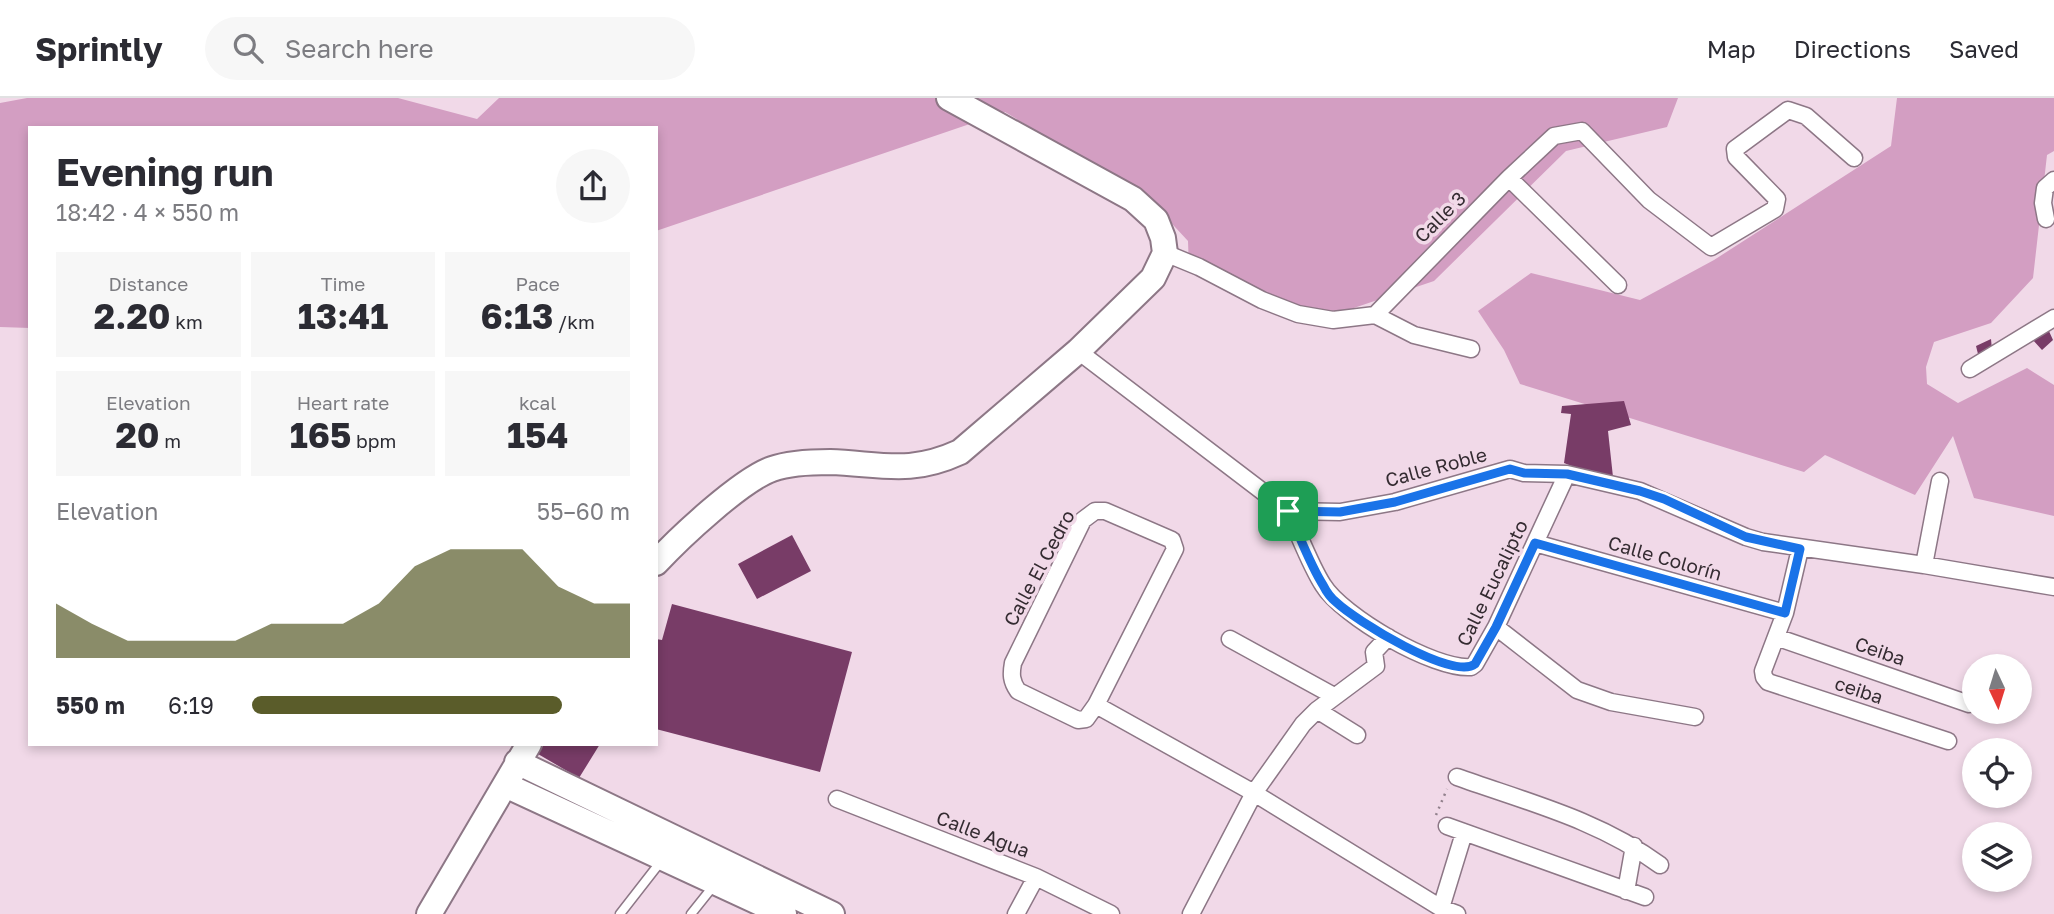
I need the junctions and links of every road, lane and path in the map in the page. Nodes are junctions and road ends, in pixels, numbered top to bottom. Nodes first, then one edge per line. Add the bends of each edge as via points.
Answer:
1 (949, 98) edge
2 (1854, 158) dead end
3 (1509, 178) junction
4 (2054, 180) edge
5 (2046, 219) dead end
6 (1164, 253) junction
7 (1618, 285) dead end
8 (1376, 314) junction
9 (2054, 318) edge
10 (1471, 349) dead end
11 (1077, 351) junction
12 (1970, 369) dead end
13 (1567, 474) junction
14 (1940, 481) dead end
15 (1288, 511) junction
16 (1535, 543) junction
17 (1800, 549) junction
18 (658, 561) edge
19 (1924, 565) junction
20 (2054, 587) edge
21 (1785, 613) junction
22 (1496, 627) junction
23 (1776, 637) junction
24 (1388, 638) junction
25 (1230, 639) dead end
26 (1334, 696) junction
27 (1962, 702) edge
28 (1096, 705) junction
29 (1317, 710) junction
30 (1695, 717) dead end
31 (1357, 735) dead end
32 (1948, 741) dead end
33 (523, 753) edge
34 (1457, 777) joint
35 (505, 785) junction
36 (1254, 793) junction
37 (837, 799) dead end
38 (1447, 826) joint
39 (1464, 833) junction
40 (1634, 846) junction
41 (664, 857) junction
42 (1660, 865) dead end
43 (1035, 877) junction
44 (717, 882) junction
45 (1626, 891) junction
46 (1645, 897) dead end
47 (1441, 908) junction
48 (429, 914) edge
49 (620, 914) edge
50 (691, 914) edge
51 (784, 914) edge
52 (832, 914) edge
53 (1016, 914) edge
54 (1111, 914) edge
55 (1191, 914) edge
56 (1457, 914) edge

1 - 6 main road via 1133,199 1156,220
2 - 3 street, Calle 3 via 1806,116 1788,110 1735,149 1735,157 1777,199 1775,209 1711,247 1649,200 1582,131 1554,136
3 - 7 street
3 - 8 street, Calle 3
4 - 5 street via 2045,188
6 - 8 street via 1297,314 1333,320
6 - 11 main road via 1153,278
8 - 10 street via 1414,335
9 - 12 street
11 - 15 street
11 - 18 main road via 960,452 917,467 826,462 772,469 750,480
13 - 15 street, Calle Roble via 1510,469 1395,502 1340,512
13 - 16 street, Calle Eucalipto
13 - 17 street, Calle Roble via 1640,491 1746,537
14 - 19 street
15 - 24 street, Calle Eucalipto via 1322,584 1336,602
16 - 21 street, Calle Colorín
16 - 22 street, Calle Eucalipto
17 - 19 street, Calle Roble
17 - 21 street
19 - 20 street, Calle Roble
21 - 23 street
22 - 24 street, Calle Eucalipto via 1471,667 1435,660
22 - 30 street via 1577,690 1611,702
23 - 27 street, Ceiba
23 - 32 street, ceiba via 1763,671 1769,682
24 - 26 street via 1374,652 1376,666
25 - 26 street
26 - 29 street
28 - 28 street, Calle El Cedro via 1175,549 1172,540 1105,511 1095,511 1083,520 1011,673 1018,691 1078,720 1086,719
28 - 36 street
29 - 31 street
29 - 36 street
33 - 35 main road
33 - 52 main road
34 - 38 path via 1450,780 1435,818
34 - 40 street via 1596,826
35 - 41 main road
35 - 48 main road
36 - 47 street
36 - 55 street
37 - 43 street, Calle Agua
38 - 39 street
39 - 45 street
39 - 47 street
40 - 42 street
40 - 45 street
41 - 44 main road
41 - 49 lane
43 - 53 street
43 - 54 street, Calle Agua
44 - 50 lane
44 - 51 main road
45 - 46 street
47 - 56 street

